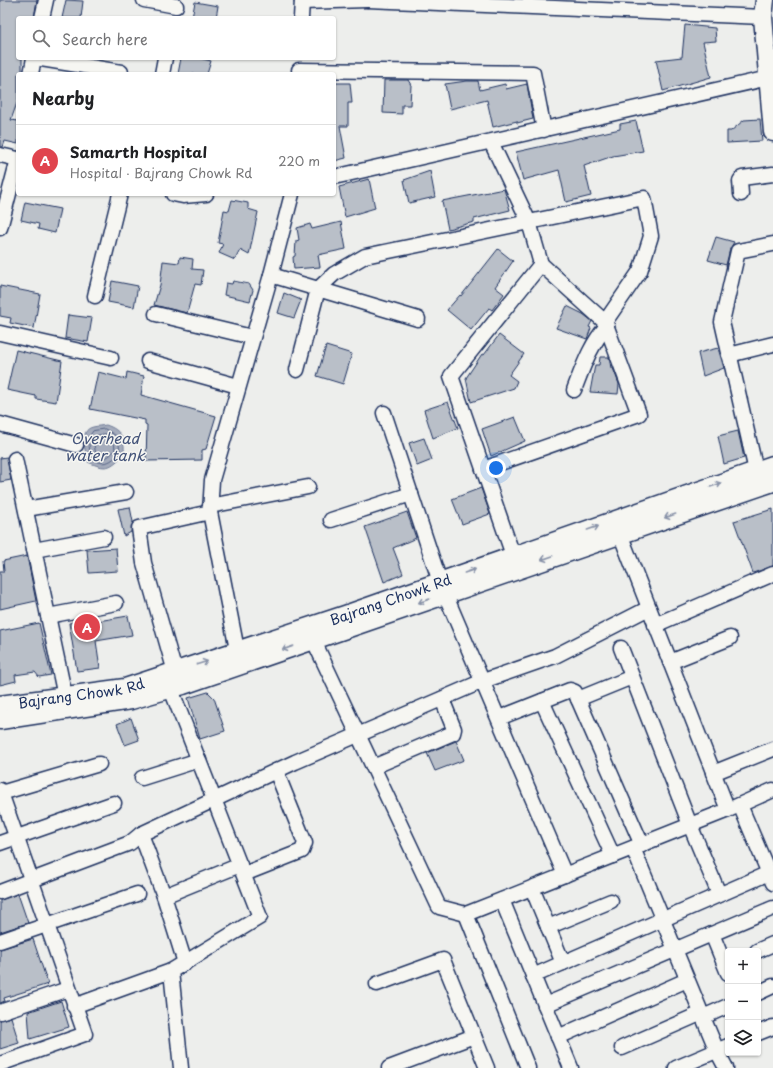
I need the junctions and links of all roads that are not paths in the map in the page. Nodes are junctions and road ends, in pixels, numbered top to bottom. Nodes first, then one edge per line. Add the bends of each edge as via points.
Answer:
1 (46, 0) edge
2 (144, 0) edge
3 (368, 0) edge
4 (302, 1) edge
5 (480, 2) edge
6 (574, 5) edge
7 (662, 6) edge
8 (176, 8) edge
9 (764, 9) edge
10 (42, 16) edge
11 (301, 16) edge
12 (769, 48) edge
13 (34, 60) edge
14 (46, 60) edge
15 (165, 60) edge
16 (299, 67) edge
17 (31, 72) edge
18 (120, 72) dead end
19 (162, 72) edge
20 (771, 78) edge
21 (544, 130) junction
22 (773, 132) edge
23 (491, 142) junction
24 (0, 155) edge
25 (16, 159) edge
26 (16, 167) edge
27 (773, 174) edge
28 (336, 177) edge
29 (742, 194) dead end
30 (120, 196) edge
31 (291, 196) edge
32 (529, 222) junction
33 (0, 228) edge
34 (773, 244) edge
35 (541, 264) junction
36 (271, 275) junction
37 (318, 289) junction
38 (95, 296) dead end
39 (156, 314) dead end
40 (418, 319) dead end
41 (606, 324) junction
42 (0, 333) edge
43 (252, 337) junction
44 (773, 344) edge
45 (729, 355) junction
46 (111, 358) dead end
47 (148, 361) dead end
48 (298, 370) dead end
49 (238, 386) junction
50 (574, 390) dead end
51 (384, 413) dead end
52 (0, 424) edge
53 (76, 445) dead end
54 (16, 459) dead end
55 (765, 468) edge
56 (483, 469) junction
57 (773, 482) edge
58 (308, 487) dead end
59 (126, 492) dead end
60 (411, 494) junction
61 (26, 509) junction
62 (210, 509) junction
63 (331, 520) dead end
64 (617, 527) junction
65 (104, 537) dead end
66 (34, 550) junction
67 (515, 562) junction
68 (773, 574) edge
69 (443, 588) junction
70 (116, 603) dead end
71 (649, 608) junction
72 (48, 616) junction
73 (655, 625) junction
74 (730, 638) dead end
75 (313, 639) junction
76 (622, 648) dead end
77 (238, 658) junction
78 (670, 662) junction
79 (632, 677) junction
80 (170, 678) junction
81 (483, 681) junction
82 (442, 699) junction
83 (578, 699) junction
84 (542, 701) junction
85 (66, 703) junction
86 (0, 705) edge
87 (499, 718) junction
88 (0, 720) edge
89 (357, 735) junction
90 (773, 749) edge
91 (199, 760) junction
92 (99, 764) dead end
93 (373, 767) junction
94 (276, 770) junction
95 (713, 774) junction
96 (142, 778) dead end
97 (772, 792) edge
98 (2, 799) edge
99 (215, 800) junction
100 (114, 803) dead end
101 (734, 808) junction
102 (690, 825) junction
103 (141, 834) junction
104 (16, 837) junction
105 (0, 843) edge
106 (637, 846) junction
107 (613, 856) junction
108 (242, 870) junction
109 (565, 875) junction
110 (771, 878) edge
111 (31, 881) junction
112 (532, 888) junction
113 (0, 892) edge
114 (136, 894) dead end
115 (719, 894) junction
116 (164, 896) junction
117 (502, 900) junction
118 (611, 901) dead end
119 (773, 908) edge
120 (466, 914) junction
121 (662, 919) junction
122 (46, 924) junction
123 (548, 927) junction
124 (712, 934) junction
125 (0, 941) edge
126 (773, 944) edge
127 (761, 949) edge
128 (675, 950) junction
129 (185, 963) junction
130 (563, 963) junction
131 (725, 963) edge
132 (171, 971) junction
133 (533, 976) junction
134 (687, 980) junction
135 (377, 984) dead end
136 (773, 986) edge
137 (68, 989) junction
138 (761, 992) edge
139 (545, 1005) junction
140 (74, 1006) junction
141 (725, 1007) edge
142 (0, 1012) edge
143 (702, 1015) junction
144 (773, 1026) edge
145 (761, 1032) edge
146 (474, 1036) junction
147 (558, 1037) junction
148 (622, 1048) dead end
149 (722, 1048) edge
150 (0, 1064) edge
151 (681, 1067) edge
152 (181, 1068) edge
153 (389, 1068) edge
154 (487, 1068) edge
155 (528, 1068) edge
156 (571, 1068) edge
157 (726, 1068) edge

1 - 10 street
2 - 8 street
3 - 4 street
3 - 5 street
4 - 11 street
5 - 6 street
6 - 7 street
7 - 9 street
9 - 12 street
12 - 20 street
13 - 17 street
14 - 18 street
15 - 19 street
16 - 21 street via 533,73
20 - 21 street
20 - 22 street
21 - 23 street
23 - 28 street
23 - 32 street
24 - 25 street
26 - 33 street
27 - 29 street via 742,178
30 - 38 street
31 - 36 street
32 - 35 street
32 - 37 street via 365,256 334,274
32 - 41 street via 644,198 651,236 640,271
34 - 45 street via 738,251 722,322
35 - 41 street
35 - 56 street via 451,376
36 - 37 street
36 - 43 street
37 - 40 street
37 - 48 street
39 - 43 street
41 - 50 street via 588,352
41 - 56 street via 640,414
42 - 46 street
43 - 49 street
44 - 45 street
45 - 55 street
47 - 49 street
49 - 62 street via 212,480
51 - 60 street
52 - 53 street
54 - 61 street
64 -> 55 street, Bajrang Chowk Rd
56 - 67 street
57 -> 64 street, Bajrang Chowk Rd
58 - 62 street
59 - 61 street
60 - 63 street
60 - 69 street
61 - 66 street
62 - 77 street
62 - 80 street via 139,528 144,563
64 - 67 street, Bajrang Chowk Rd
64 - 71 street
65 - 66 street
66 - 72 street
67 - 69 street, Bajrang Chowk Rd
68 - 73 street
69 -> 75 street, Bajrang Chowk Rd
69 - 77 street, Bajrang Chowk Rd
69 - 81 street
70 - 72 street
71 - 73 street
71 - 81 street via 555,656
72 - 85 street
73 - 78 street
74 - 78 street
75 -> 77 street, Bajrang Chowk Rd
75 - 89 street
76 - 79 street
77 - 80 street, Bajrang Chowk Rd
78 - 95 street
79 - 83 street
79 - 102 street
80 - 85 street, Bajrang Chowk Rd
80 - 91 street
81 - 82 street
81 - 87 street
82 - 89 street
82 - 93 street via 454,733
83 - 84 street via 575,692 570,690
83 - 106 street
84 - 87 street
84 - 107 street
85 - 86 street, Bajrang Chowk Rd
85 - 88 street, Bajrang Chowk Rd
87 - 109 street
89 - 93 street
89 - 94 street
90 - 95 street
91 - 96 street
91 - 99 street
92 - 98 street
93 - 120 street via 439,907
94 - 99 street
94 - 108 street via 305,847 302,851
95 - 101 street
97 - 101 street
98 - 104 street
99 - 103 street
99 - 108 street
100 - 104 street
101 - 102 street
101 - 110 street
102 - 106 street
102 - 115 street
103 - 111 street via 130,843
103 - 116 street
104 - 105 street
104 - 111 street
106 - 107 street
106 - 121 street
107 - 109 street
108 - 116 street
108 - 129 street via 260,917
109 - 112 street
110 - 115 street
111 - 113 street
111 - 122 street
112 - 117 street
112 - 123 street
114 - 122 street
115 - 121 street
116 - 129 street
117 - 120 street
117 - 133 street
118 - 123 street
119 - 124 street
120 - 155 street
121 - 128 street
121 - 130 street
122 - 125 street
122 - 137 street
123 - 130 street
124 - 128 street
124 - 131 street
126 - 127 street
128 - 134 street
128 - 139 street
129 - 132 street
130 - 133 street
132 - 140 street
132 - 152 street
133 - 139 street
134 - 143 street
134 - 147 street
135 - 146 street via 443,960
136 - 138 street
137 - 140 street
137 - 142 street
139 - 147 street
140 - 150 street via 85,1034
141 - 143 street
143 - 148 street
143 - 149 street
144 - 145 street
146 - 153 street
146 - 154 street
147 - 156 street
149 - 151 street
149 - 157 street

